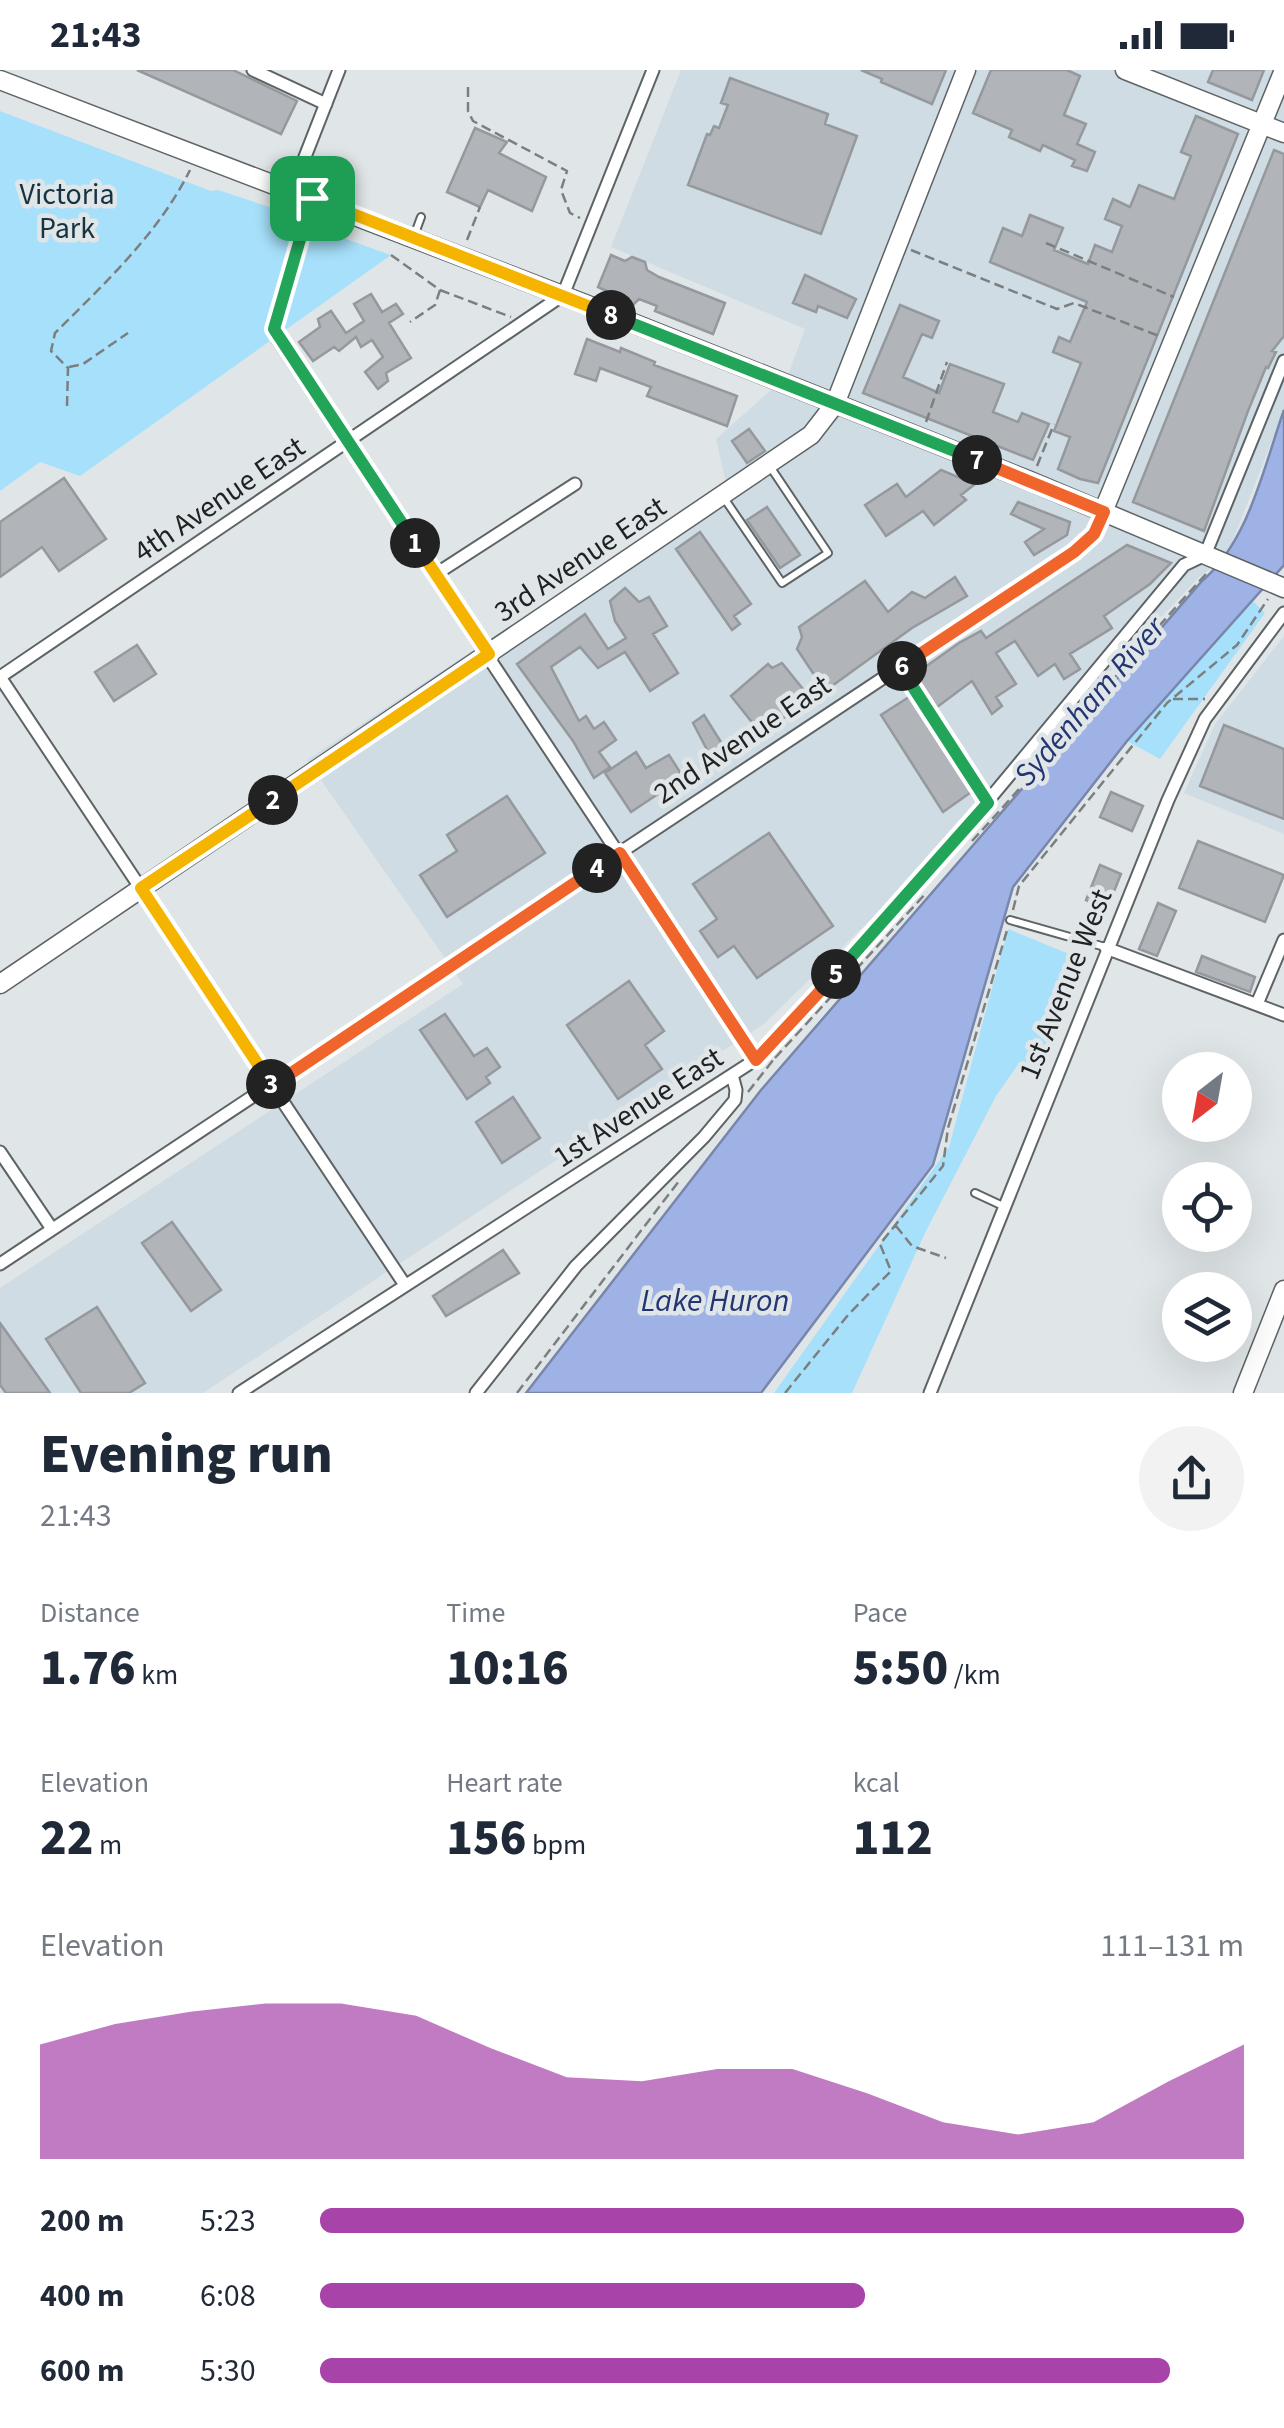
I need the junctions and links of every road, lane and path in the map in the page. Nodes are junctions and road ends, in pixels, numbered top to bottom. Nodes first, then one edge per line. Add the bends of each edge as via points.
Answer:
1 (252, 70) edge
2 (339, 70) edge
3 (653, 70) edge
4 (966, 70) edge
5 (1124, 70) edge
6 (1284, 70) edge
7 (0, 80) edge
8 (468, 86) dead end
9 (326, 104) junction
10 (1263, 125) junction
11 (1284, 134) edge
12 (198, 155) junction
13 (596, 175) dead end
14 (611, 175) junction
15 (292, 190) junction
16 (312, 198) junction
17 (480, 207) dead end
18 (421, 216) dead end
19 (592, 224) junction
20 (414, 237) junction
21 (1046, 243) dead end
22 (896, 244) junction
23 (391, 254) dead end
24 (461, 256) junction
25 (440, 290) junction
26 (563, 296) junction
27 (1190, 303) junction
28 (410, 322) dead end
29 (526, 323) junction
30 (128, 333) dead end
31 (278, 338) joint
32 (1166, 339) dead end
33 (1284, 361) edge
34 (947, 362) dead end
35 (68, 368) junction
36 (836, 404) junction
37 (67, 406) dead end
38 (1054, 424) dead end
39 (918, 436) junction
40 (348, 443) junction
41 (768, 464) junction
42 (1030, 482) junction
43 (575, 484) dead end
44 (722, 495) junction
45 (1104, 512) junction
46 (1215, 560) junction
47 (436, 574) junction
48 (1280, 587) edge
49 (1284, 614) edge
50 (489, 654) junction
51 (900, 667) junction
52 (0, 677) edge
53 (1172, 698) junction
54 (1219, 700) junction
55 (988, 803) junction
56 (969, 844) dead end
57 (620, 853) junction
58 (931, 887) dead end
59 (141, 888) junction
60 (1010, 920) junction
61 (1284, 940) edge
62 (1106, 948) junction
63 (0, 984) edge
64 (1257, 1004) junction
65 (1284, 1015) edge
66 (775, 1058) junction
67 (756, 1060) junction
68 (732, 1075) junction
69 (272, 1086) junction
70 (742, 1098) dead end
71 (0, 1152) edge
72 (687, 1170) dead end
73 (975, 1193) dead end
74 (1003, 1206) junction
75 (896, 1225) junction
76 (52, 1229) junction
77 (946, 1258) dead end
78 (0, 1264) edge
79 (405, 1285) junction
80 (1284, 1290) edge
81 (238, 1393) edge
82 (476, 1393) edge
83 (517, 1393) edge
84 (785, 1393) edge
85 (930, 1393) edge
86 (1243, 1393) edge

1 - 9 street
2 - 9 street
3 - 14 street
4 - 22 main road, 3rd Avenue East
5 - 10 main road
6 - 10 main road, 2nd Avenue East
7 - 12 main road
8 - 19 path via 473,122 567,171 561,190 570,213
9 - 15 street
10 - 11 main road
10 - 27 main road, 2nd Avenue East
12 - 15 main road
12 - 35 path via 174,202 55,333 51,350
13 - 14 lane
14 - 19 street
15 - 16 main road
16 - 20 main road
16 - 31 path via 274,329
17 - 24 path
18 - 20 lane
19 - 26 street
20 - 24 main road
21 - 27 path
22 - 32 path via 1058,310 1074,303
22 - 36 main road, 3rd Avenue East
23 - 25 path
24 - 26 main road
25 - 28 path via 435,305
25 - 29 path
26 - 29 street, 4th Avenue East
26 - 36 main road
27 - 45 main road, 2nd Avenue East
29 - 40 street, 4th Avenue East
30 - 35 path
31 - 40 street
33 - 46 street, 1st Avenue East
34 - 39 path
35 - 37 path
36 - 39 main road
36 - 41 main road, 3rd Avenue East via 811,435
38 - 42 path
39 - 42 main road
40 - 47 street
40 - 52 street, 4th Avenue East
41 - 44 main road, 3rd Avenue East
41 - 44 lane via 828,553 782,583
42 - 45 main road
43 - 47 street
44 - 50 main road, 3rd Avenue East
45 - 46 main road
45 - 51 street, 2nd Avenue East via 1094,534 1074,552
46 - 48 main road
46 - 55 street, 1st Avenue East via 1184,564
46 - 56 path
47 - 50 street
48 - 53 path via 1237,646
49 - 54 street, 1st Avenue West
50 - 57 street
50 - 59 main road, 3rd Avenue East
51 - 55 path
51 - 57 street, 2nd Avenue East
52 - 59 street
53 - 54 path
53 - 60 path via 1020,886
54 - 62 street, 1st Avenue West
55 - 67 street, 1st Avenue East
57 - 67 street
57 - 69 street, 2nd Avenue East
58 - 66 path
59 - 63 main road, 3rd Avenue East
59 - 69 street
60 - 62 lane
60 - 75 path via 948,1128 943,1166
61 - 64 street
62 - 64 street
62 - 74 street, 1st Avenue West
64 - 65 street
66 - 67 path
66 - 70 path
67 - 68 street, 1st Avenue East
68 - 79 street, 1st Avenue East
68 - 82 street via 735,1100 576,1266
69 - 76 street, 2nd Avenue East
69 - 79 street
71 - 76 street
72 - 83 path
73 - 74 lane
74 - 85 street, 1st Avenue West
75 - 77 path via 912,1246
75 - 84 path via 880,1244 891,1271
76 - 78 street, 2nd Avenue East
79 - 81 street, 1st Avenue East
80 - 86 main road

